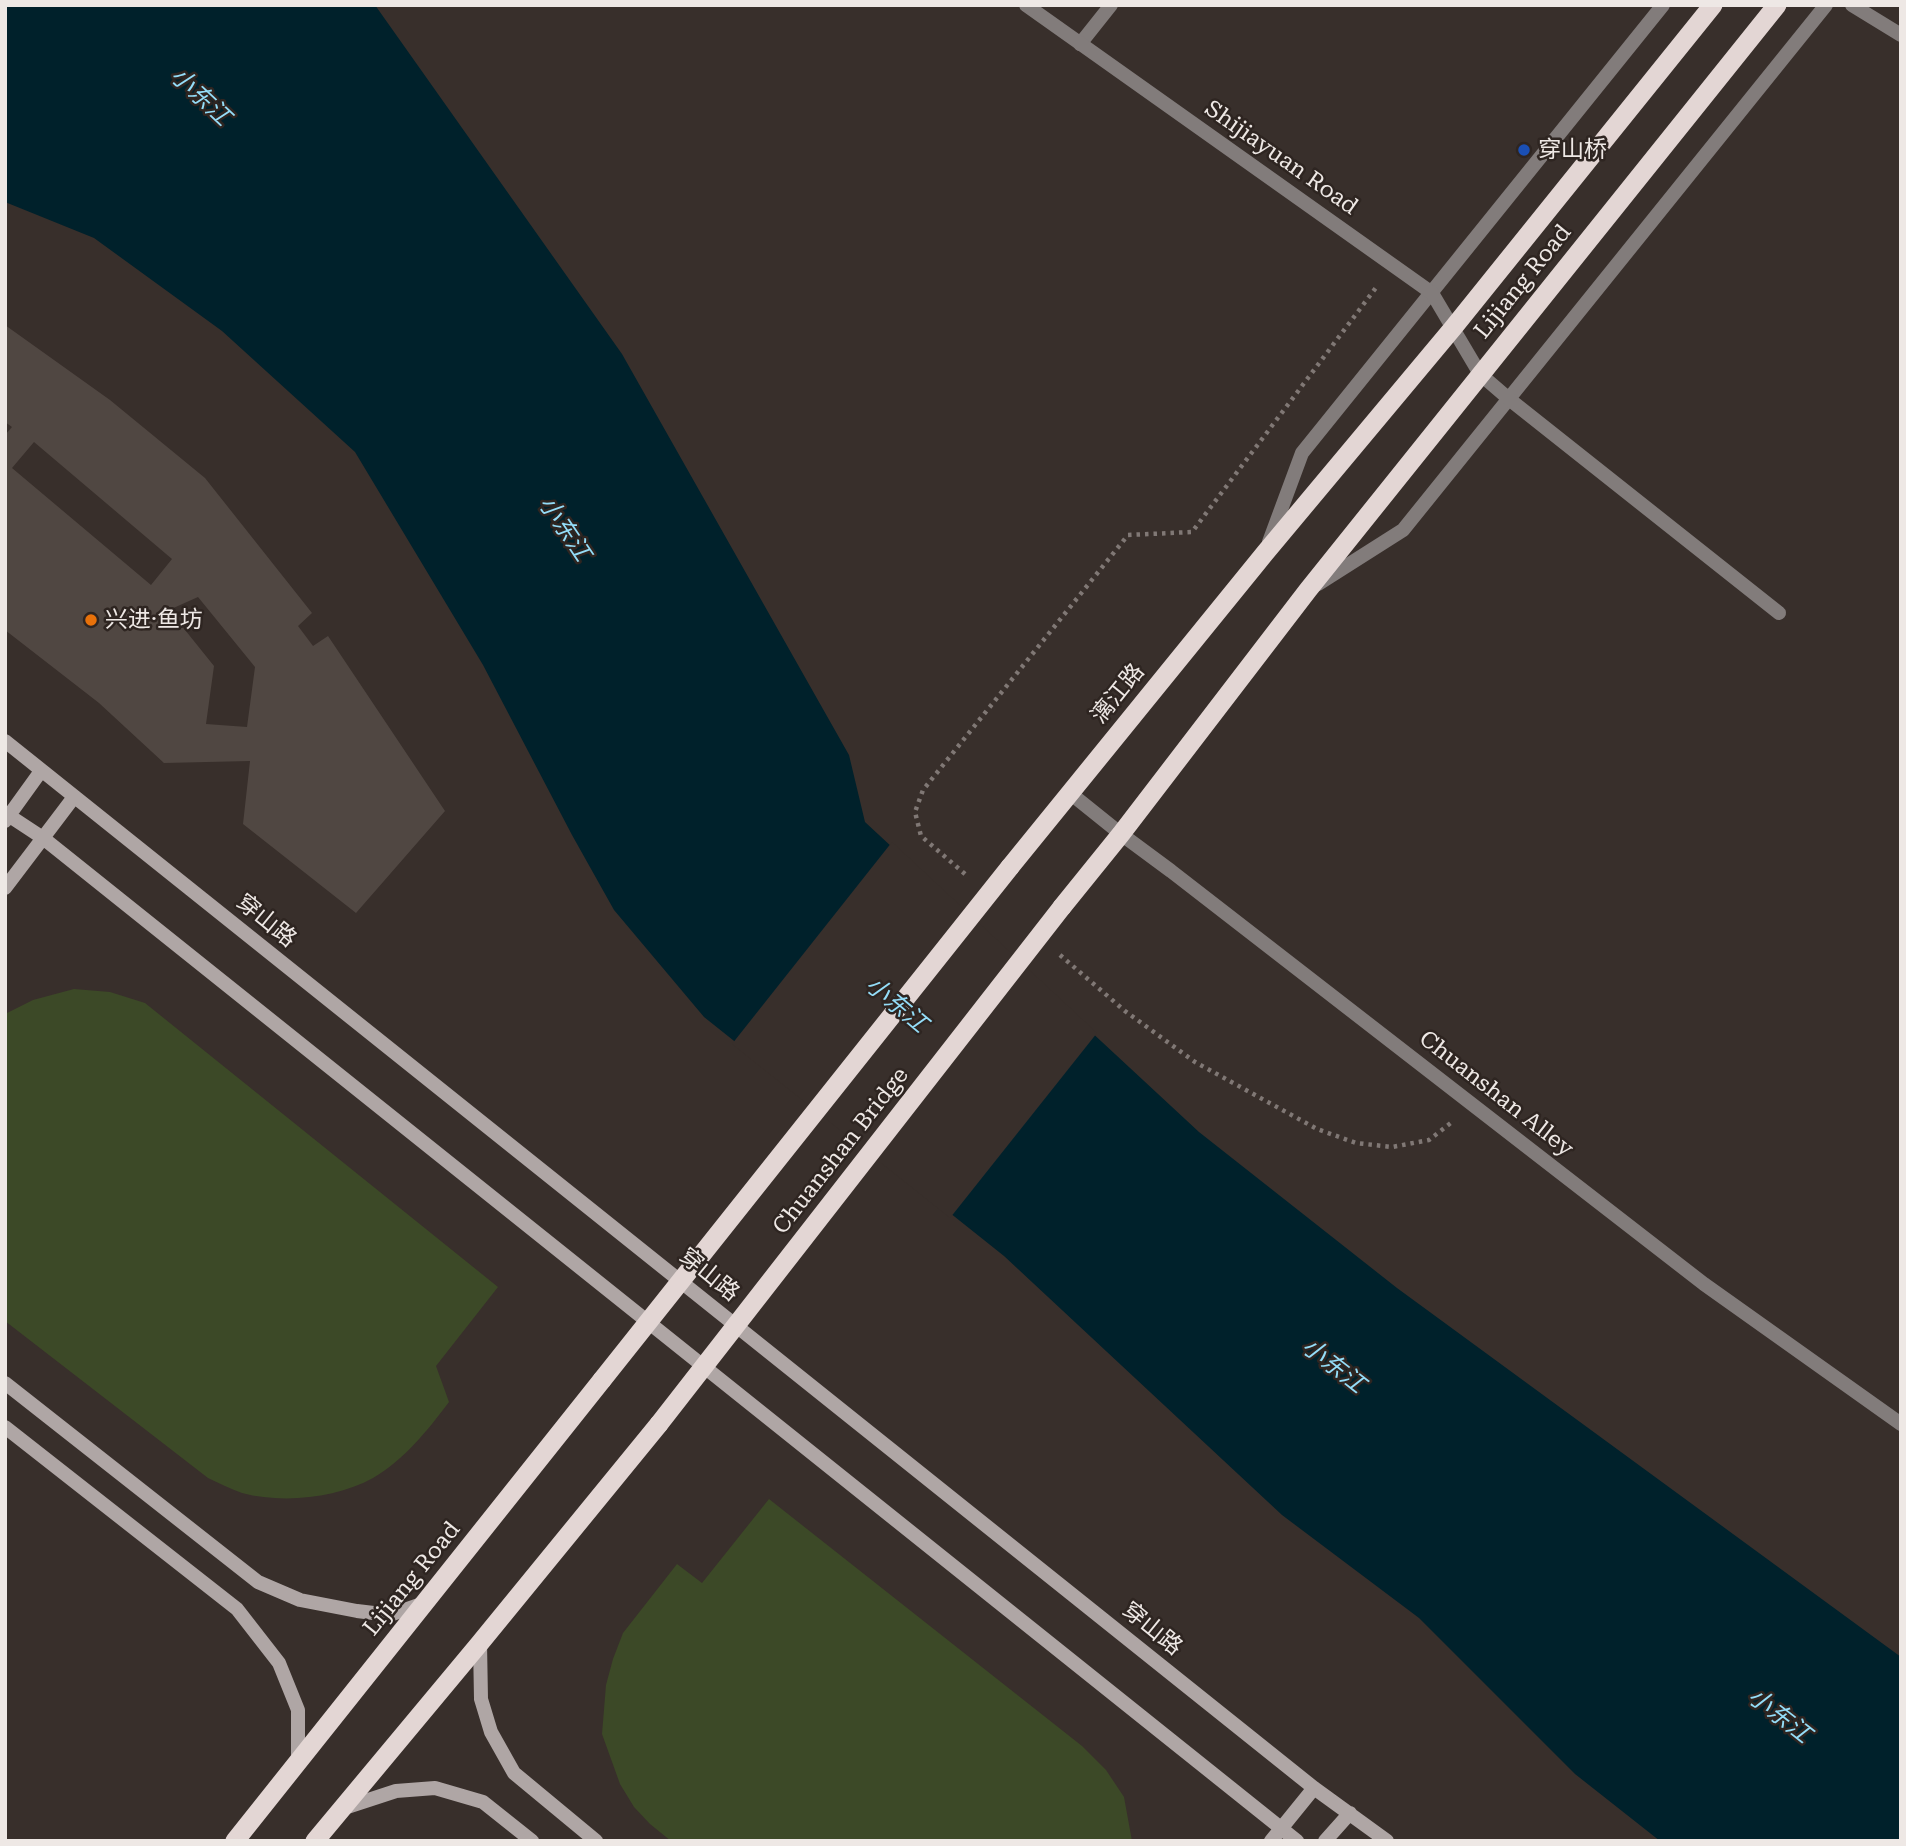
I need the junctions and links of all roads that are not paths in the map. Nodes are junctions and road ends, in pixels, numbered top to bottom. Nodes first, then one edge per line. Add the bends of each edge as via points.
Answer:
1 (1026, 5) edge
2 (1111, 5) edge
3 (1663, 5) edge
4 (1713, 5) edge
5 (1777, 5) edge
6 (1826, 5) edge
7 (1852, 5) edge
8 (1901, 35) edge
9 (1080, 44) junction
10 (1432, 293) junction
11 (1453, 328) junction
12 (1480, 374) junction
13 (1509, 399) junction
14 (1265, 553) junction
15 (1308, 590) junction
16 (1779, 613) dead end
17 (5, 741) edge
18 (41, 771) junction
19 (1070, 793) junction
20 (74, 797) junction
21 (6, 816) edge
22 (1121, 834) junction
23 (43, 838) junction
24 (1010, 867) joint
25 (5, 888) edge
26 (602, 1380) joint
27 (5, 1383) edge
28 (1901, 1424) edge
29 (5, 1427) edge
30 (425, 1602) junction
31 (480, 1643) junction
32 (298, 1760) junction
33 (1314, 1788) junction
34 (343, 1808) junction
35 (1350, 1813) junction
36 (1282, 1828) junction
37 (235, 1841) edge
38 (315, 1841) edge
39 (532, 1841) edge
40 (596, 1841) edge
41 (1271, 1841) edge
42 (1297, 1841) edge
43 (1325, 1841) edge
44 (1387, 1841) edge

1 - 9 street, Shijiayuan Road
2 - 9 street
3 - 10 street
4 - 11 highway, Lijiang Road
5 - 12 highway, Lijiang Road
6 - 13 street
7 - 8 street
9 - 10 street, Shijiayuan Road
10 - 11 street, Shijiayuan Road
10 - 14 street via 1302,453
11 - 12 street, Shijiayuan Road
11 - 14 highway, Lijiang Road
12 - 13 street, Shijiayuan Road
12 - 15 highway, Lijiang Road
13 - 15 street via 1403,530
13 - 16 street, Shijiayuan Road
14 - 19 highway, 漓江路
15 - 22 highway
17 - 18 main road, 穿山路
18 - 20 main road, 穿山路
18 - 21 main road
19 - 22 street, Chuanshan Alley
19 - 24 highway, 漓江路
20 - 23 main road
20 - 33 main road, 穿山路
21 - 23 main road
22 - 28 street, Chuanshan Alley via 1704,1284
22 - 31 highway, Chuanshan Bridge, bridge via 659,1424
23 - 25 main road
23 - 36 main road
24 - 26 highway, Chuanshan Bridge, bridge
26 - 30 highway, Lijiang Road
27 - 30 main road via 258,1582 300,1600 390,1615
29 - 32 main road via 237,1609 279,1663 298,1710
30 - 32 highway, Lijiang Road
31 - 34 highway
31 - 40 main road via 481,1699 491,1732 514,1773
32 - 37 highway, Lijiang Road
33 - 35 main road, 穿山路
33 - 36 main road
34 - 38 highway
34 - 39 main road via 396,1791 435,1788 483,1802
35 - 43 main road
35 - 44 main road, 穿山路
36 - 41 main road
36 - 42 main road

